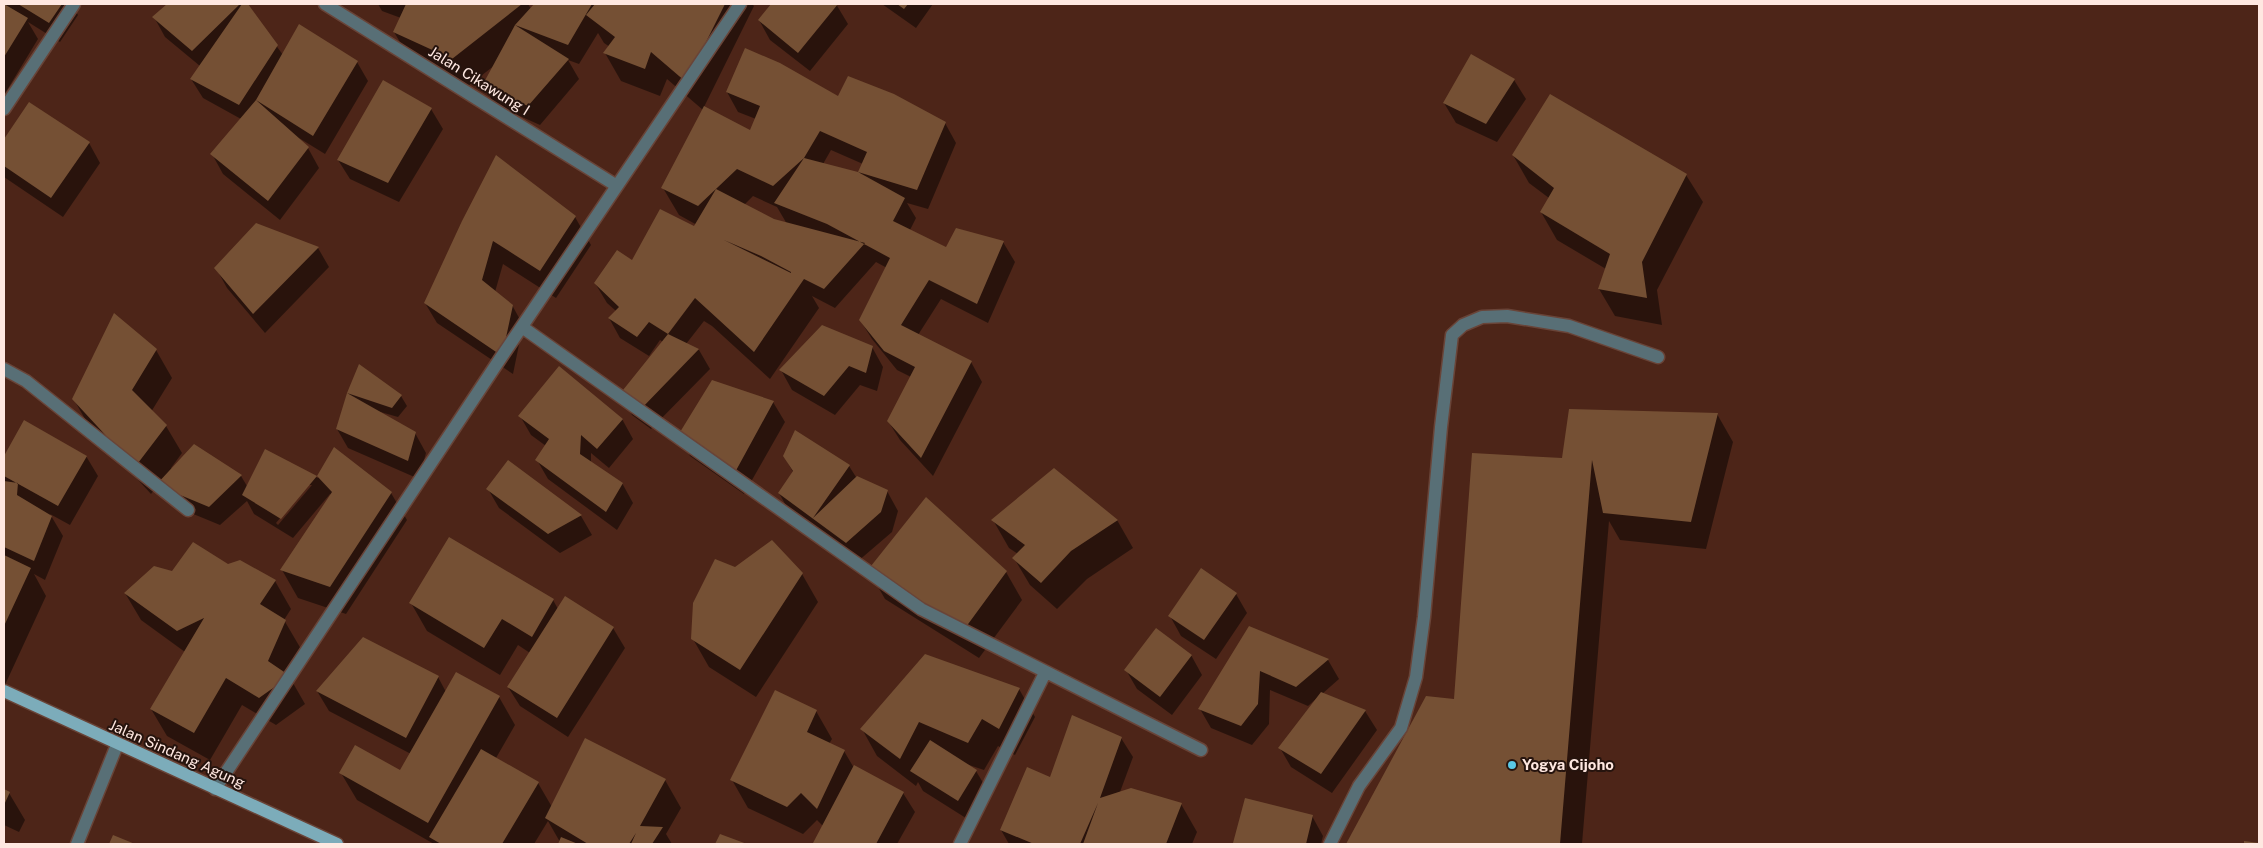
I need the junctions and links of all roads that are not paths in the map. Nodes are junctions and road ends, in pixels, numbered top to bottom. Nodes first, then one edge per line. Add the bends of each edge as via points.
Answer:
1 (74, 4) edge
2 (325, 4) edge
3 (740, 4) edge
4 (4, 109) edge
5 (616, 186) junction
6 (522, 326) junction
7 (1658, 357) dead end
8 (4, 369) edge
9 (188, 510) dead end
10 (1045, 673) junction
11 (4, 691) edge
12 (118, 745) junction
13 (1201, 750) dead end
14 (215, 789) junction
15 (77, 844) edge
16 (336, 844) edge
17 (960, 844) edge
18 (1330, 844) edge

1 - 4 street
2 - 5 street, Jalan Cikawung I
3 - 5 street
5 - 6 street
6 - 10 street via 921,609
6 - 14 street
7 - 18 street via 1569,326 1507,316 1482,316 1463,325 1452,335 1416,677 1401,728 1359,786
8 - 9 street via 26,381
10 - 13 street
10 - 17 street
11 - 12 main road, Jalan Sindang Agung
12 - 14 main road, Jalan Sindang Agung
12 - 15 street
14 - 16 main road, Jalan Sindang Agung

